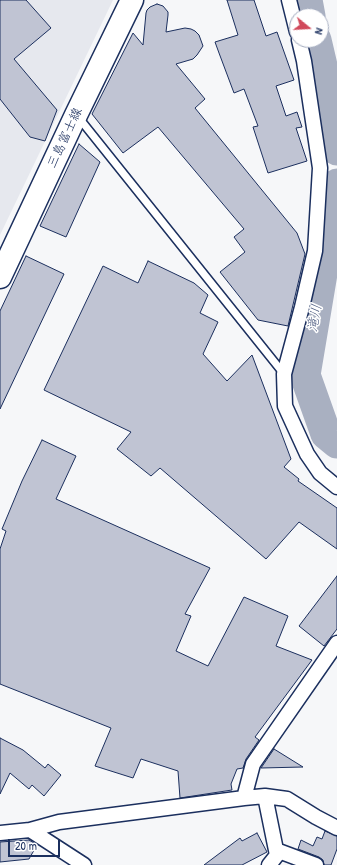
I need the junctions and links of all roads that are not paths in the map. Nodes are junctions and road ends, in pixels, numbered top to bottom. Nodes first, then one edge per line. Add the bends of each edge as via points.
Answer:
1 (132, 0) edge
2 (301, 48) edge
3 (76, 115) junction
4 (0, 277) edge
5 (284, 374) junction
6 (337, 487) edge
7 (337, 643) edge
8 (265, 796) junction
9 (244, 798) junction
10 (337, 828) edge
11 (30, 830) junction
12 (0, 833) edge
13 (276, 850) junction
14 (84, 865) edge
15 (269, 865) edge
16 (316, 865) edge

1 - 3 main road, 三島富士線
2 - 5 street via 320,168 315,251
3 - 4 main road, 三島富士線
3 - 5 lane
5 - 6 street via 286,406 307,454 320,473
7 - 9 street via 253,764
8 - 9 street
8 - 10 street via 287,799
8 - 13 street
9 - 11 street via 59,822
11 - 12 street
11 - 14 street
13 - 15 street via 278,855
13 - 16 street

